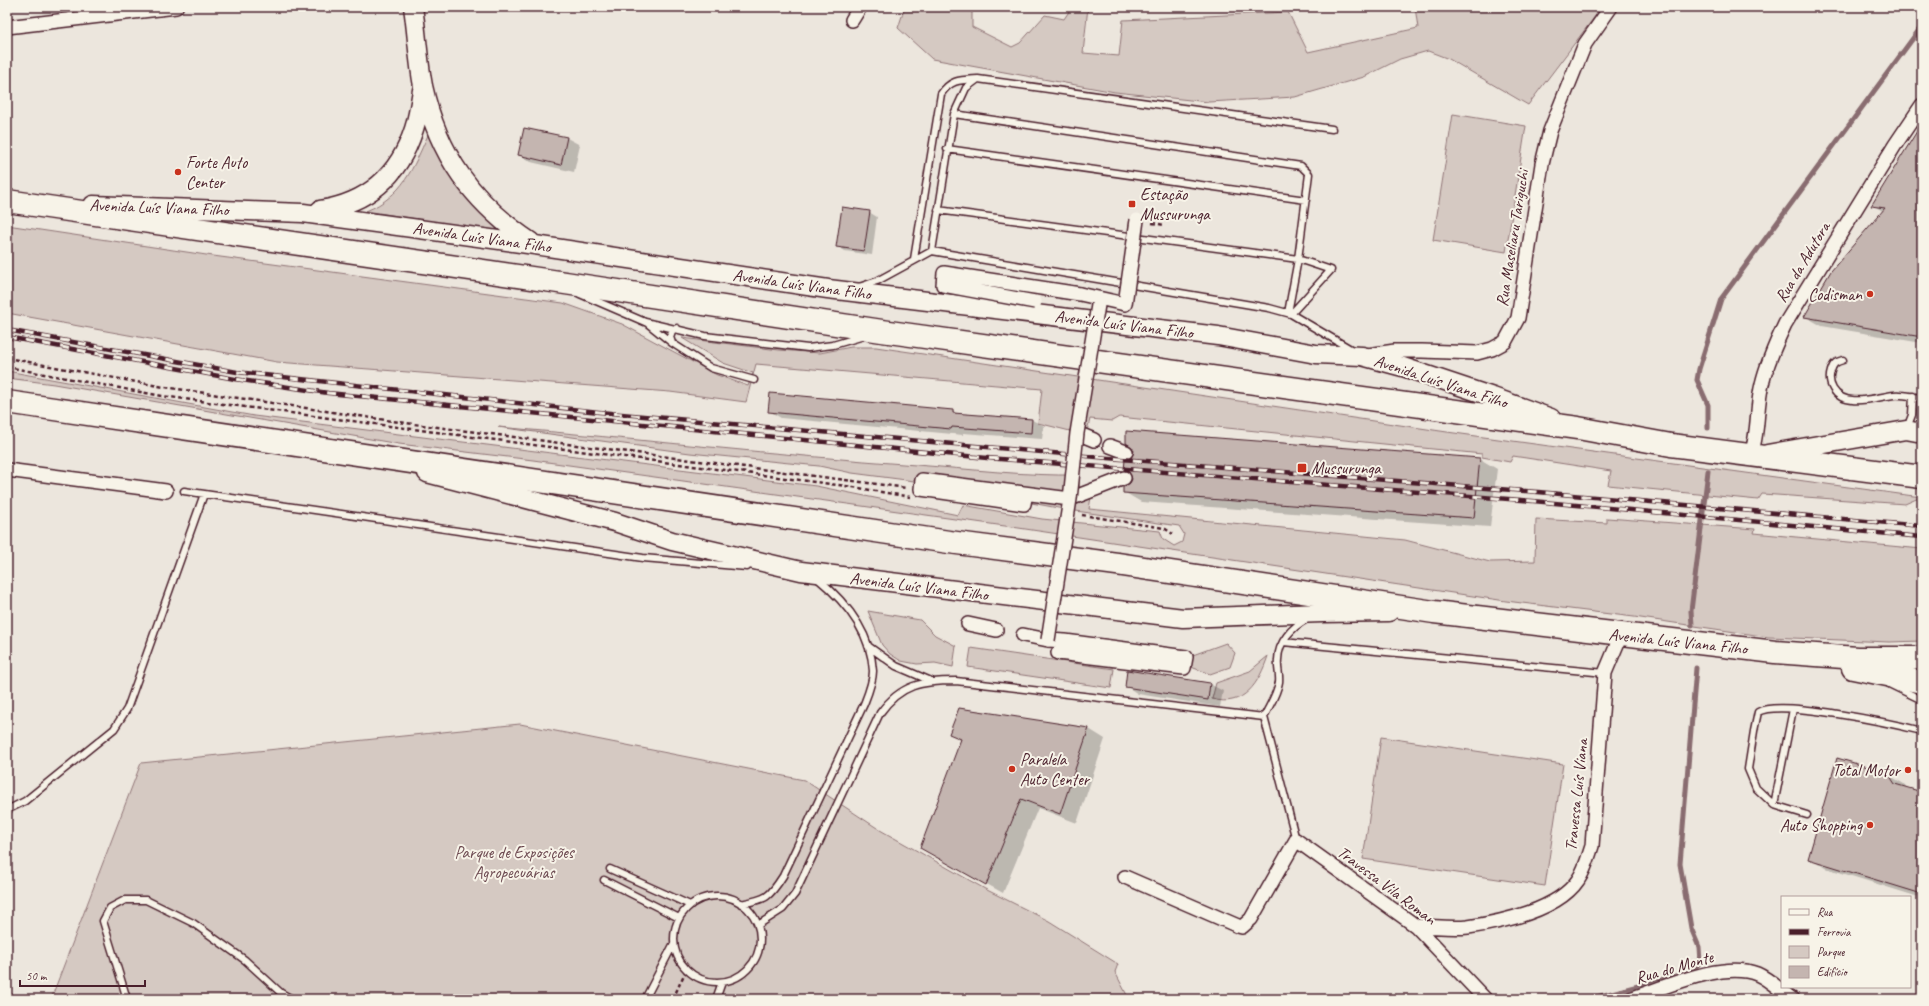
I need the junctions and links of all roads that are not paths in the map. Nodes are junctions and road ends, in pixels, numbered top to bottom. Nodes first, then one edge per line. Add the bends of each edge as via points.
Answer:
1 (413, 7) edge
2 (860, 7) edge
3 (1611, 7) edge
4 (176, 8) edge
5 (852, 20) dead end
6 (7, 27) edge
7 (978, 79) junction
8 (423, 85) junction
9 (1922, 105) edge
10 (954, 114) junction
11 (1332, 130) dead end
12 (947, 149) junction
13 (1306, 200) junction
14 (11, 202) edge
15 (938, 210) junction
16 (303, 213) junction
17 (1143, 221) road end
18 (535, 245) junction
19 (932, 251) junction
20 (914, 259) junction
21 (1298, 259) junction
22 (552, 281) junction
23 (952, 281) dead end
24 (828, 289) junction
25 (1099, 299) junction
26 (1289, 314) junction
27 (646, 322) junction
28 (677, 328) junction
29 (882, 331) junction
30 (672, 343) junction
31 (1362, 356) junction
32 (1843, 360) dead end
33 (754, 380) dead end
34 (1913, 396) junction
35 (1922, 398) edge
36 (7, 402) edge
37 (1578, 428) junction
38 (1914, 432) edge
39 (1077, 433) junction
40 (1094, 440) dead end
41 (1110, 446) dead end
42 (347, 452) junction
43 (1126, 452) dead end
44 (1757, 455) junction
45 (7, 470) edge
46 (1922, 477) edge
47 (1124, 478) dead end
48 (957, 489) dead end
49 (166, 491) dead end
50 (184, 491) dead end
51 (204, 494) junction
52 (1070, 499) junction
53 (806, 572) junction
54 (1434, 612) junction
55 (1322, 613) junction
56 (968, 624) dead end
57 (996, 630) dead end
58 (1023, 635) dead end
59 (1621, 636) junction
60 (1048, 640) junction
61 (1283, 642) junction
62 (868, 646) junction
63 (1776, 652) junction
64 (1058, 653) dead end
65 (1922, 658) edge
66 (1860, 670) junction
67 (1605, 673) junction
68 (931, 681) junction
69 (1922, 682) edge
70 (1922, 700) edge
71 (1793, 709) junction
72 (1264, 717) junction
73 (1922, 731) edge
74 (1774, 804) junction
75 (7, 810) edge
76 (1807, 815) dead end
77 (1296, 840) junction
78 (610, 868) dead end
79 (1125, 877) dead end
80 (604, 880) dead end
81 (741, 904) junction
82 (690, 905) junction
83 (679, 918) junction
84 (758, 925) junction
85 (1416, 926) junction
86 (673, 945) junction
87 (722, 982) junction
88 (127, 999) edge
89 (292, 999) edge
90 (646, 999) edge
91 (716, 999) edge
92 (1485, 999) edge
93 (1630, 999) edge
94 (1792, 999) edge

1 - 8 main road
2 - 5 street
3 - 31 street, Rua Maseliaru Tariguchi via 1585,44 1550,130 1542,164 1518,318 1505,342 1477,354 1395,351
4 - 6 street
7 - 10 lane via 966,88
7 - 11 lane
7 - 20 lane via 958,80 947,85 941,94
8 - 16 main road via 414,129 402,158 384,181 363,198 339,207
8 - 18 main road via 444,150 465,182 491,211
9 - 44 street, Rua da Adutora via 1785,324 1762,384 1755,436
10 - 12 lane
10 - 13 lane via 1301,166 1309,174
12 - 13 lane
12 - 15 lane
13 - 21 lane
14 - 16 main road, Avenida Luís Viana Filho
14 - 22 highway, Avenida Luís Viana Filho
15 - 19 lane
15 - 21 lane
16 - 18 main road, Avenida Luís Viana Filho
17 - 25 street, bridge via 1137,220 1125,304
18 - 24 main road, Avenida Luís Viana Filho
19 - 20 lane
19 - 26 lane via 1269,308
20 - 24 lane via 877,281 858,287
21 - 26 lane
21 - 26 lane via 1331,270
22 - 27 lane
22 - 29 highway, Avenida Luís Viana Filho
23 - 25 street, bridge via 1036,298 1035,302 943,285 944,273
24 - 31 main road, Avenida Luís Viana Filho via 1218,336 1316,354
25 - 39 street, bridge
26 - 31 lane
27 - 28 lane
27 - 30 lane
28 - 29 lane via 705,336 808,348 833,345
28 - 30 lane via 672,331
29 - 37 highway, Avenida Luís Viana Filho
30 - 33 lane via 711,368
31 - 37 main road, Avenida Luís Viana Filho via 1493,397
32 - 34 lane via 1832,365 1830,375 1831,386 1839,396 1850,400 1895,395
34 - 35 lane
34 - 38 lane via 1911,421
36 - 42 highway, Avenida Luís Viana Filho
37 - 44 highway, Avenida Luís Viana Filho via 1670,445
38 - 44 main road, Avenida Luís Viana Filho
39 - 40 street
39 - 52 street, bridge
41 - 43 street
42 - 53 main road, Avenida Luís Viana Filho via 615,522 672,541
42 - 54 highway, Avenida Luís Viana Filho
44 - 46 highway, Avenida Luís Viana Filho
45 - 49 street
47 - 52 street
48 - 52 street, bridge via 1025,498 1024,504 921,489 922,480
50 - 51 lane
51 - 53 lane via 643,558
51 - 75 lane via 127,709 114,729 25,801
52 - 60 street, bridge
53 - 55 main road, Avenida Luís Viana Filho via 1184,618
53 - 62 lane via 835,594 861,628
54 - 55 main road, Avenida Luís Viana Filho
54 - 59 highway, Avenida Luís Viana Filho
55 - 61 lane via 1294,628
56 - 57 street
58 - 60 street
59 - 63 highway, Avenida Luís Viana Filho
59 - 67 street, Travessa Luís Viana
60 - 64 street via 1186,657 1184,668
61 - 67 lane
61 - 72 lane via 1278,654 1277,690
62 - 68 lane via 896,666
62 - 81 lane via 873,671 864,704 783,876 772,893 762,900
63 - 65 highway, Avenida Luís Viana Filho via 1857,658
63 - 66 highway
66 - 69 highway
66 - 70 lane
67 - 85 street, Travessa Luís Viana via 1592,846 1578,880 1566,893 1536,910 1501,920 1467,927
68 - 72 lane via 984,684
68 - 84 lane via 900,693 880,713 795,894 783,909
71 - 73 lane via 1900,725
71 - 74 lane
71 - 74 lane via 1764,708 1758,712 1754,731 1748,769 1756,788
72 - 77 lane
74 - 76 lane
77 - 79 street via 1251,919 1242,927
77 - 85 street, Travessa Vila Roman
78 - 82 lane
80 - 83 lane
81 - 82 lane via 729,898 716,896
81 - 84 lane via 751,913
82 - 83 lane
83 - 86 lane via 674,931
84 - 87 lane via 759,949 754,962 746,972 735,979
85 - 92 street, Travessa Vila Roman
86 - 87 lane via 678,959 696,978
86 - 90 lane
87 - 91 lane
88 - 89 lane via 103,921 110,908 125,900 146,900 193,923 245,960 280,993
93 - 94 street, Rua do Monte via 1713,972 1730,970 1758,975

